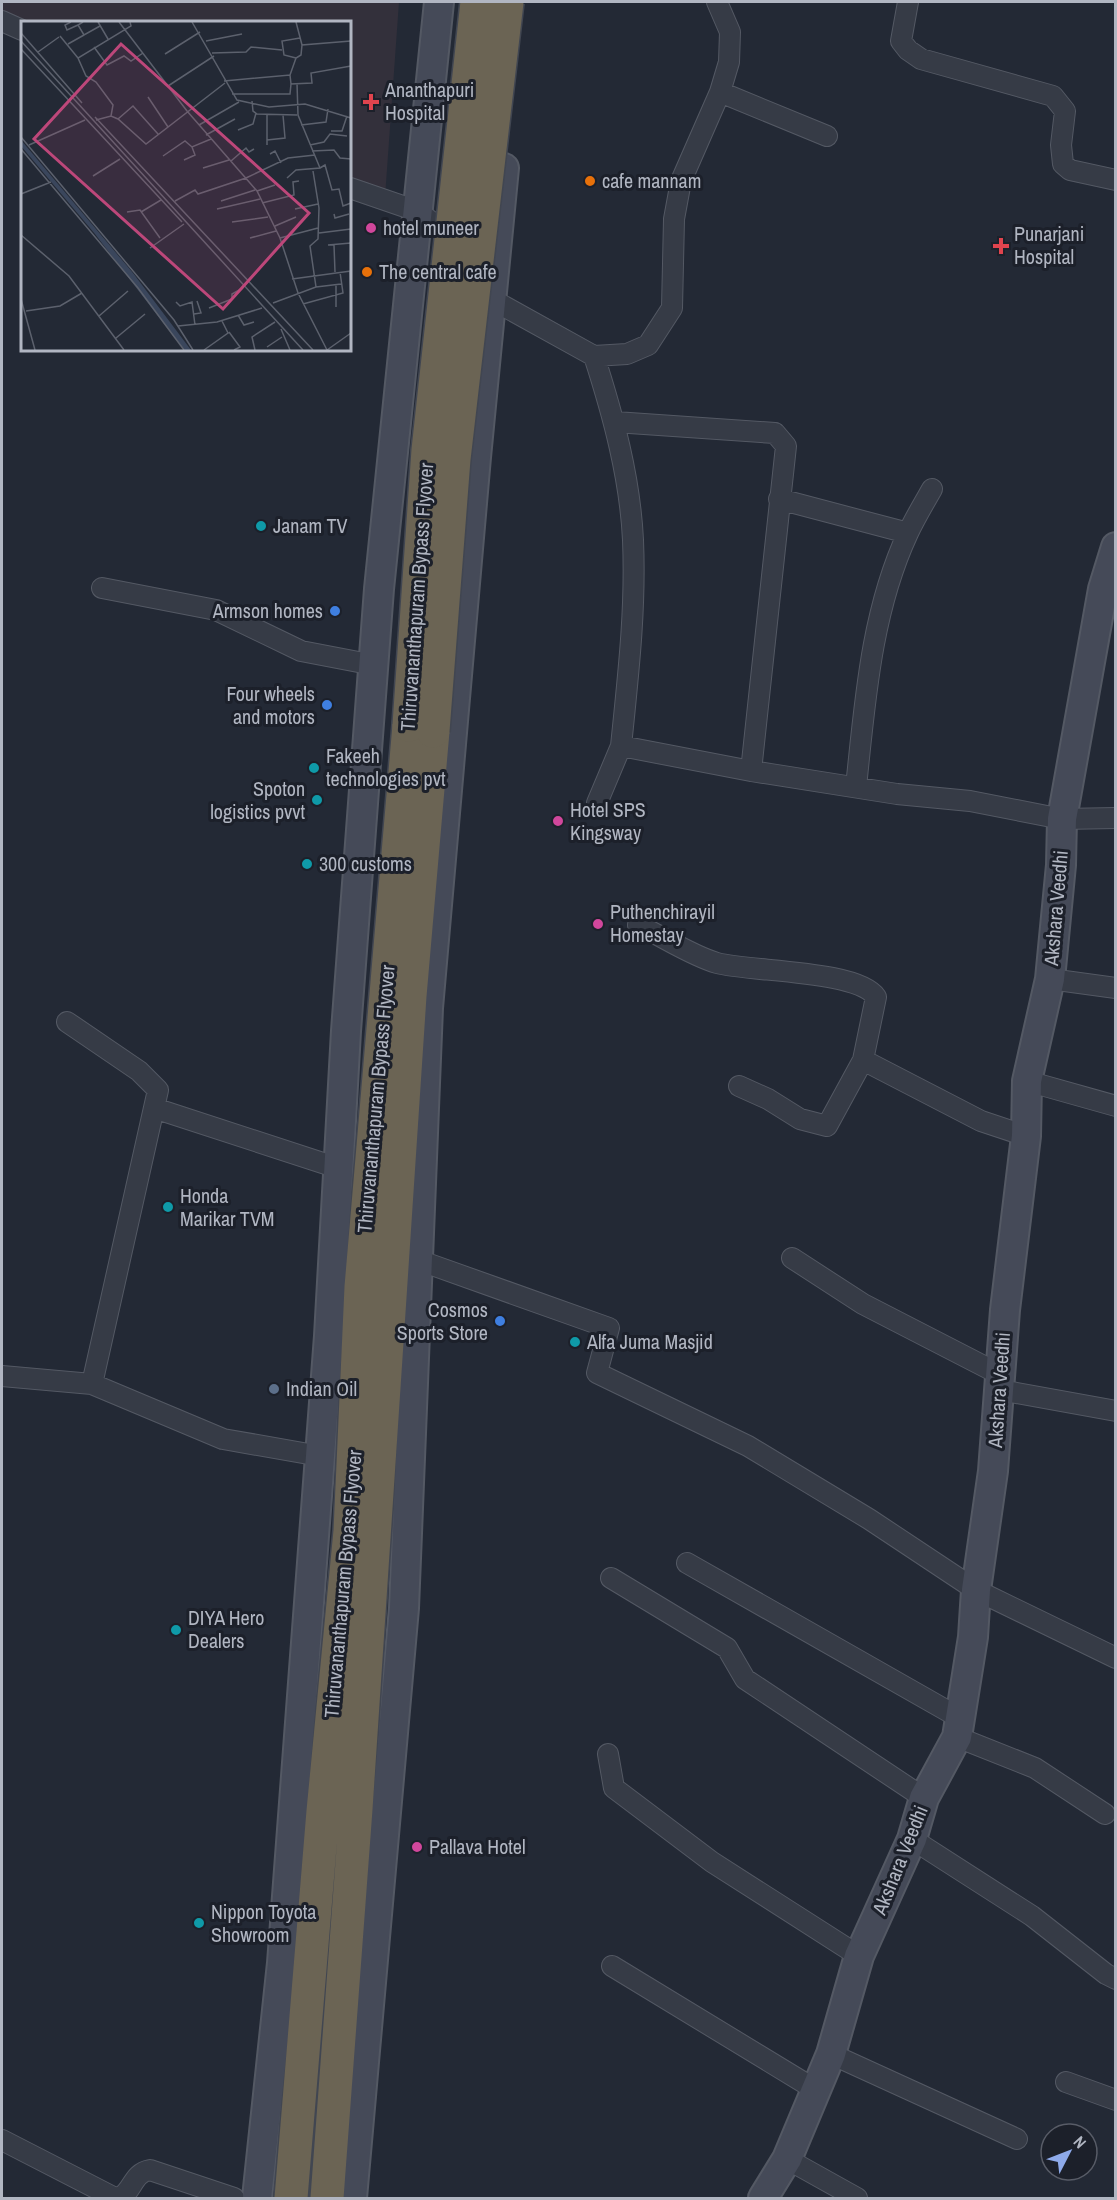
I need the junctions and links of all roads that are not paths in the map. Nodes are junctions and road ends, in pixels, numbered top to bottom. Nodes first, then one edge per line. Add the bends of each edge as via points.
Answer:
1 (439, 2) edge
2 (457, 2) edge
3 (477, 2) edge
4 (507, 2) edge
5 (522, 2) edge
6 (717, 2) edge
7 (908, 2) edge
8 (2, 21) edge
9 (21, 30) edge
10 (720, 92) junction
11 (426, 124) junction
12 (827, 136) dead end
13 (1116, 180) edge
14 (351, 188) edge
15 (417, 211) junction
16 (500, 211) junction
17 (411, 291) junction
18 (491, 299) junction
19 (594, 356) junction
20 (615, 422) junction
21 (932, 489) dead end
22 (779, 499) junction
23 (908, 533) junction
24 (1115, 550) edge
25 (102, 588) dead end
26 (374, 665) junction
27 (421, 728) junction
28 (621, 746) junction
29 (751, 771) junction
30 (856, 787) junction
31 (597, 803) dead end
32 (1116, 818) edge
33 (1062, 819) junction
34 (638, 925) dead end
35 (1050, 979) junction
36 (1116, 988) edge
37 (67, 1022) dead end
38 (863, 1060) junction
39 (1027, 1081) junction
40 (740, 1086) dead end
41 (1116, 1106) edge
42 (154, 1108) junction
43 (1026, 1136) junction
44 (338, 1168) junction
45 (792, 1258) dead end
46 (418, 1260) junction
47 (2, 1376) edge
48 (1001, 1383) junction
49 (92, 1384) junction
50 (1116, 1411) edge
51 (320, 1456) junction
52 (687, 1563) dead end
53 (611, 1578) dead end
54 (976, 1590) junction
55 (1116, 1658) edge
56 (957, 1727) junction
57 (608, 1754) dead end
58 (924, 1798) junction
59 (1105, 1814) dead end
60 (912, 1839) junction
61 (859, 1956) junction
62 (612, 1966) dead end
63 (1116, 1979) edge
64 (831, 2054) junction
65 (1066, 2082) dead end
66 (816, 2090) junction
67 (1116, 2100) edge
68 (1017, 2139) dead end
69 (2, 2140) edge
70 (787, 2159) junction
71 (117, 2199) edge
72 (234, 2199) edge
73 (257, 2199) edge
74 (291, 2199) edge
75 (327, 2199) edge
76 (352, 2199) edge
77 (763, 2199) edge
78 (857, 2199) edge

1 - 11 street
2 - 11 street via 443,107
3 - 27 highway, Thiruvananthapuram Bypass Flyover, bridge via 428,450
4 - 27 highway, Thiruvananthapuram Bypass Flyover, bridge
5 - 16 street
6 - 10 street via 730,32 729,62
7 - 13 street via 902,41 908,50 921,59 1053,96 1065,111 1061,145 1064,164 1070,170
8 - 9 street
10 - 12 street
10 - 19 street via 681,181 674,219 672,308 648,345 627,354
11 - 15 street
14 - 15 street
15 - 16 street via 441,229 459,234 476,232
15 - 17 street
16 - 18 street
17 - 18 street via 442,278 479,286
17 - 26 street
18 - 19 street
18 - 46 street via 428,1008
19 - 20 street
20 - 22 street via 775,433 787,453
20 - 28 street via 633,537 634,593
21 - 23 street
22 - 23 street
22 - 29 street
23 - 30 street via 888,585 869,667
24 - 33 street, Akshara Veedhi via 1103,589
25 - 26 street via 216,610 301,651
26 - 44 street
27 - 74 highway, Thiruvananthapuram Bypass Flyover via 361,1287 350,1531 322,1811
27 - 75 highway, Thiruvananthapuram Bypass Flyover via 410,1007
28 - 29 street
28 - 31 street
29 - 30 street
30 - 33 street via 970,801
32 - 33 street
33 - 35 street, Akshara Veedhi
34 - 38 street via 717,963 862,985 876,997
35 - 36 street
35 - 39 street, Akshara Veedhi
37 - 42 street via 139,1071 158,1090
38 - 40 street via 827,1126 800,1119
38 - 43 street via 981,1120
39 - 41 street
39 - 43 street, Akshara Veedhi
42 - 44 street
42 - 49 street
43 - 48 street, Akshara Veedhi via 1005,1310
44 - 51 street
45 - 48 street via 863,1304
46 - 54 street via 609,1328 597,1373 748,1446
46 - 76 street via 404,1608
47 - 49 street
48 - 50 street
48 - 54 street, Akshara Veedhi
49 - 51 street via 223,1439
51 - 73 street via 282,1963
52 - 56 street
53 - 58 street via 727,1648 745,1678
54 - 55 street
54 - 56 street, Akshara Veedhi via 973,1637
56 - 58 street, Akshara Veedhi
56 - 59 street via 1035,1768
57 - 61 street via 614,1788 712,1862
58 - 60 street, Akshara Veedhi
60 - 61 street, Akshara Veedhi
60 - 63 street via 1032,1916
61 - 64 street, Akshara Veedhi
62 - 66 street
64 - 66 street, Akshara Veedhi
64 - 68 street
65 - 67 street
66 - 70 street, Akshara Veedhi
69 - 71 street
70 - 77 street, Akshara Veedhi
70 - 78 street
71 - 72 street via 137,2176 150,2170

